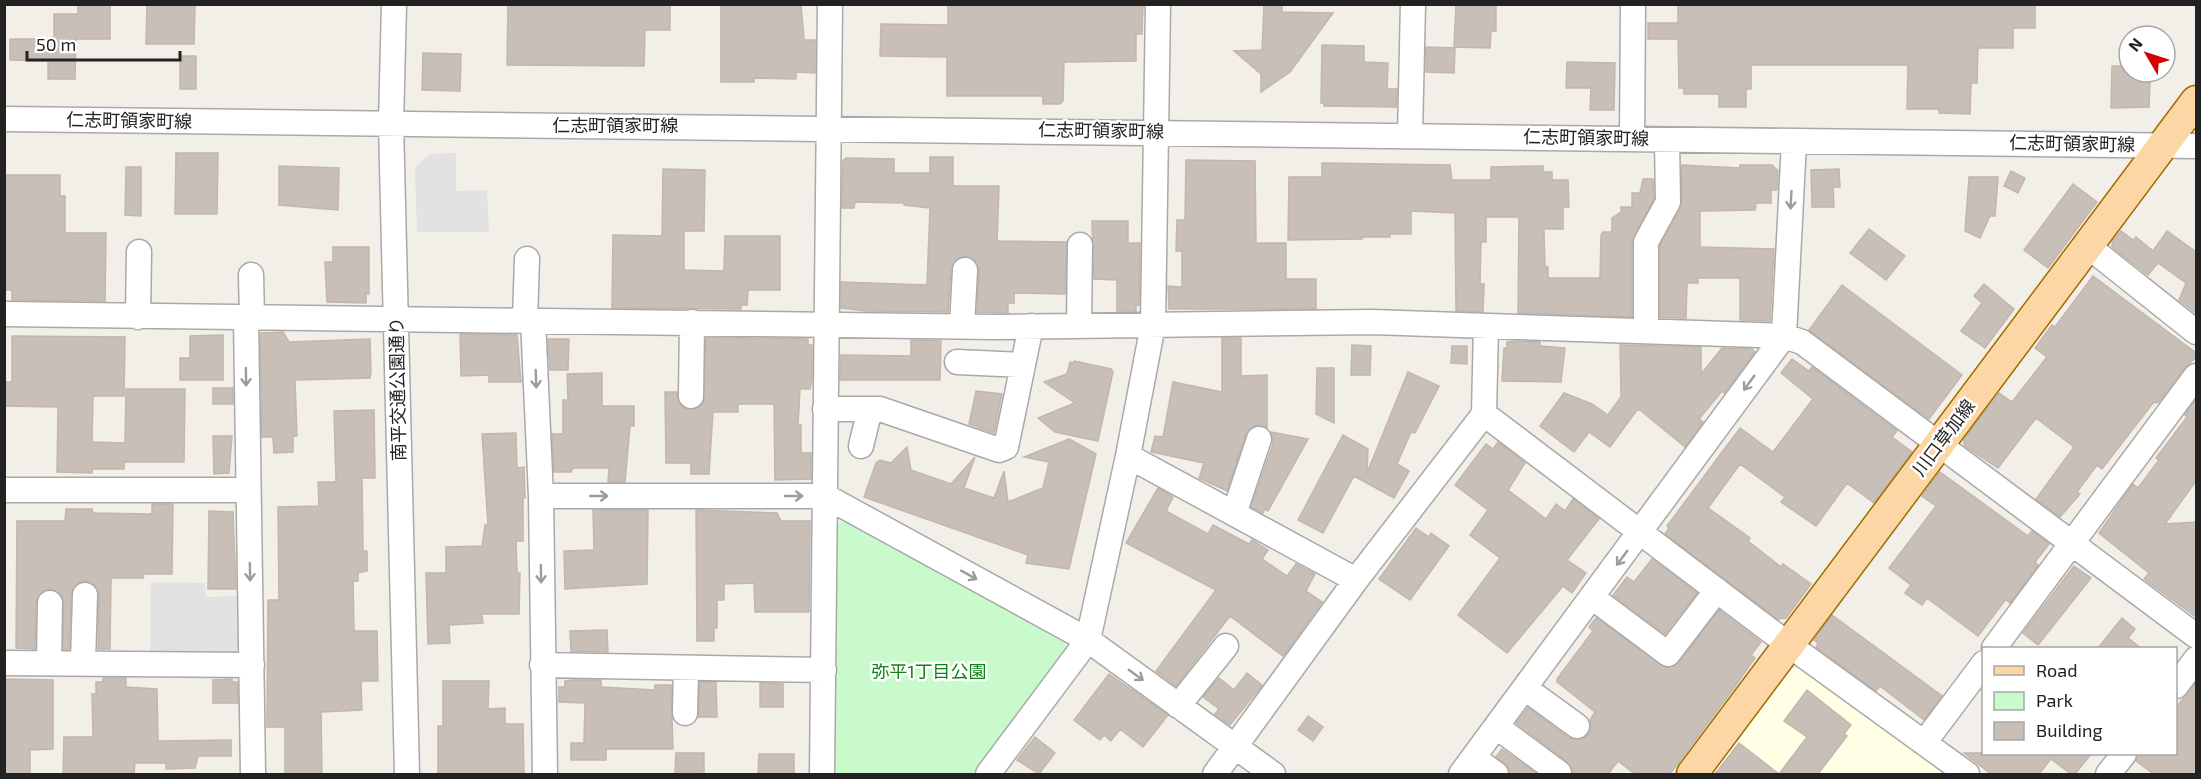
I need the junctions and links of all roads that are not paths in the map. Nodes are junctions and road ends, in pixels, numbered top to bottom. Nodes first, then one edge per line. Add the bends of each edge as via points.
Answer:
1 (394, 4) edge
2 (830, 4) edge
3 (1158, 4) edge
4 (1413, 4) edge
5 (1633, 4) edge
6 (2196, 101) edge
7 (4, 119) edge
8 (391, 124) junction
9 (830, 128) junction
10 (1156, 132) junction
11 (1410, 135) junction
12 (1632, 139) junction
13 (1667, 140) junction
14 (1794, 141) junction
15 (2164, 146) junction
16 (2196, 146) edge
17 (1080, 245) dead end
18 (2089, 247) junction
19 (139, 252) dead end
20 (526, 259) dead end
21 (965, 270) dead end
22 (251, 275) dead end
23 (4, 314) edge
24 (138, 317) junction
25 (249, 319) junction
26 (396, 320) junction
27 (529, 320) junction
28 (692, 321) junction
29 (826, 323) junction
30 (1153, 325) junction
31 (962, 326) junction
32 (1031, 326) junction
33 (1079, 326) junction
34 (1486, 326) junction
35 (1646, 331) junction
36 (2196, 332) edge
37 (1784, 336) junction
38 (957, 362) dead end
39 (1023, 365) junction
40 (2196, 376) edge
41 (691, 396) dead end
42 (825, 409) junction
43 (870, 409) junction
44 (1484, 414) junction
45 (1259, 439) dead end
46 (1939, 443) junction
47 (861, 446) dead end
48 (1128, 456) junction
49 (4, 490) edge
50 (248, 490) junction
51 (541, 496) junction
52 (825, 496) junction
53 (1234, 514) junction
54 (1641, 532) junction
55 (2073, 542) junction
56 (1356, 580) junction
57 (1717, 590) junction
58 (85, 595) dead end
59 (1593, 598) junction
60 (50, 603) dead end
61 (2196, 636) edge
62 (1088, 640) junction
63 (1789, 645) junction
64 (1226, 646) dead end
65 (1995, 647) edge
66 (2196, 659) edge
67 (49, 662) junction
68 (4, 663) edge
69 (83, 663) junction
70 (1982, 664) edge
71 (252, 665) junction
72 (542, 665) junction
73 (686, 668) junction
74 (824, 670) junction
75 (2177, 683) edge
76 (1526, 689) junction
77 (1178, 706) junction
78 (685, 713) dead end
79 (1577, 726) dead end
80 (1497, 727) junction
81 (1924, 742) junction
82 (1235, 747) junction
83 (2122, 755) edge
84 (1467, 766) edge
85 (1559, 773) edge
86 (253, 774) edge
87 (407, 774) edge
88 (545, 774) edge
89 (822, 774) edge
90 (989, 774) edge
91 (1215, 774) edge
92 (1273, 774) edge
93 (1496, 774) edge
94 (1692, 774) edge
95 (1967, 774) edge
96 (2108, 774) edge

1 - 8 street, 南平交通公園通り
2 - 9 street
3 - 10 street
4 - 11 street
5 - 12 street
6 - 15 main road, 川口草加線
7 - 8 street, 仁志町領家町線
8 - 9 street, 仁志町領家町線
8 - 26 street, 南平交通公園通り
9 - 10 street, 仁志町領家町線
9 - 29 street
10 - 11 street, 仁志町領家町線
10 - 30 street
11 - 12 street, 仁志町領家町線
12 - 13 street, 仁志町領家町線
13 - 14 street, 仁志町領家町線
13 - 35 street via 1668,201 1646,242
14 - 15 street, 仁志町領家町線
14 -> 37 street
15 - 16 street, 仁志町領家町線
15 - 18 main road, 川口草加線
17 - 33 street
18 - 36 street
18 - 46 main road, 川口草加線
19 - 24 street
20 - 27 street
21 - 31 street
22 - 25 street
23 - 24 street
24 - 25 street
25 - 26 street
25 -> 50 street
26 - 27 street
26 - 87 street, 南平交通公園通り
27 - 28 street
27 -> 51 street
28 - 29 street
28 - 41 street
29 - 31 street
29 - 42 street
30 - 33 street
30 - 34 street via 1372,322
30 - 48 street
31 - 32 street
32 - 33 street
32 - 39 street
34 - 35 street
34 - 44 street
35 - 37 street
37 - 46 street via 1802,342
37 -> 54 street
38 - 39 street
39 - 43 street via 1006,447 999,450 880,409
40 - 55 street
42 - 43 street
42 - 52 street
43 - 47 street
44 - 54 street
44 - 56 street
45 - 53 street
46 - 55 street
46 - 63 main road, 川口草加線
48 - 53 street
48 - 62 street
49 - 50 street
50 -> 71 street
51 -> 52 street
51 -> 72 street
52 -> 62 street
52 - 74 street
53 - 56 street
54 - 57 street
54 -> 59 street
55 - 61 street
55 - 65 street
56 - 82 street
57 - 59 street via 1668,654
57 - 63 street
58 - 69 street
59 - 76 street
60 - 67 street
62 -> 77 street
62 - 90 street
63 - 81 street
63 - 94 main road, 川口草加線
64 - 77 street
66 - 75 street
67 - 68 street
67 - 69 street
69 - 71 street
70 - 81 street
71 - 86 street
72 - 73 street
72 - 88 street
73 - 74 street
73 - 78 street
74 - 89 street
76 - 79 street
76 - 80 street
77 - 82 street
80 - 84 street
80 - 85 street
81 - 95 street
82 - 91 street
82 - 92 street
83 - 96 street
84 - 93 street

